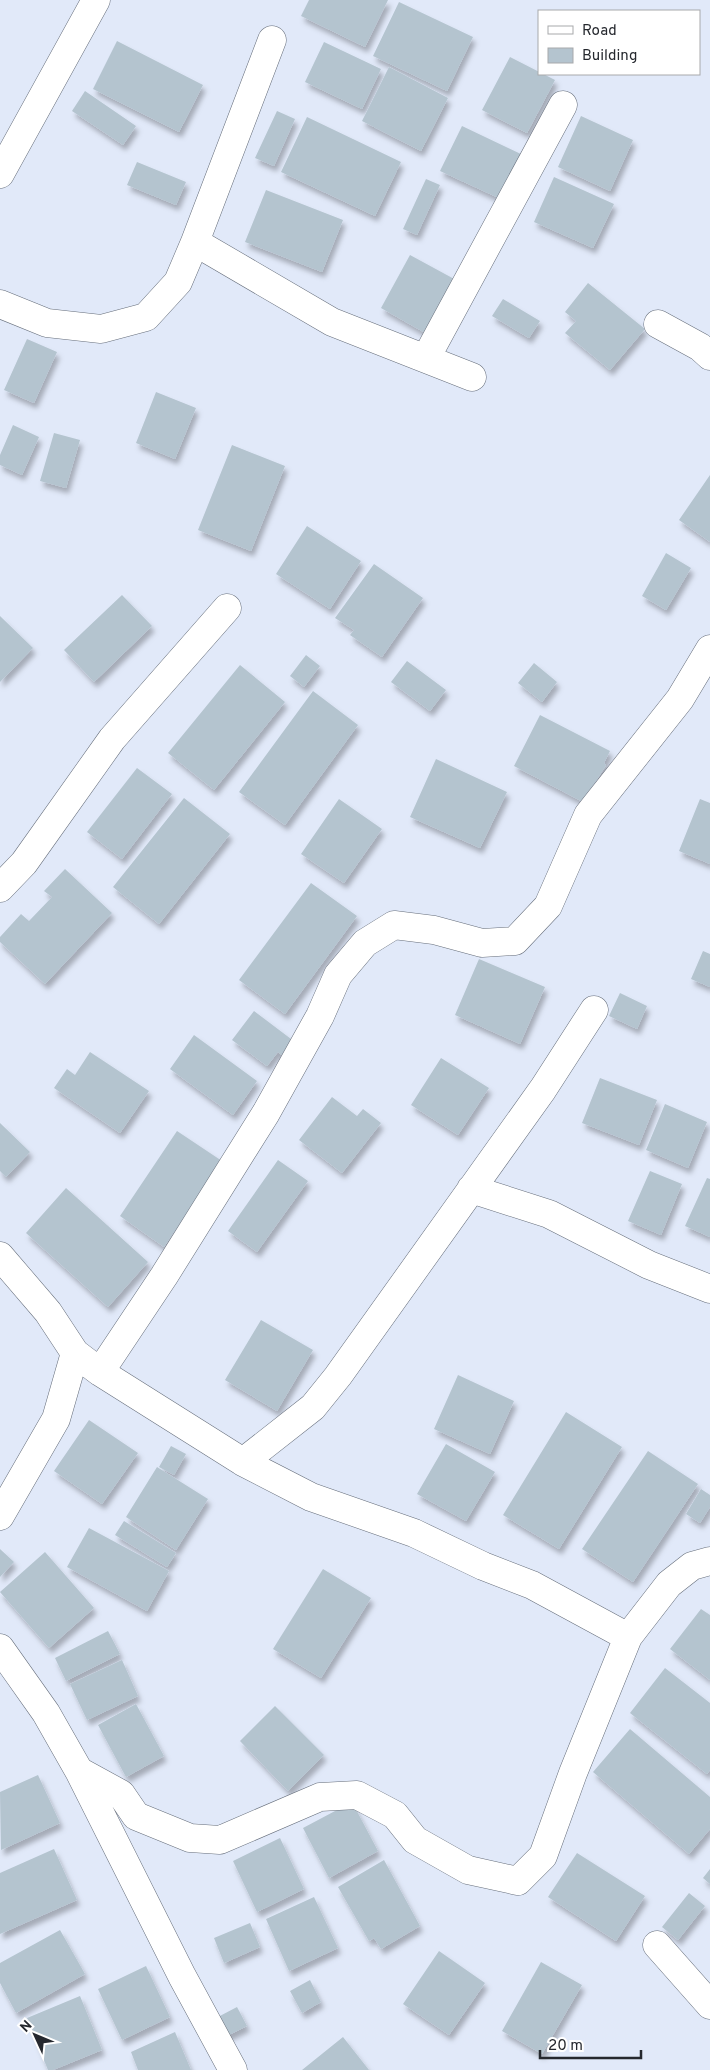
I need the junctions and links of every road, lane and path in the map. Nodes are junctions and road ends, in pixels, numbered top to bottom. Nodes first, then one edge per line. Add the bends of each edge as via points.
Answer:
1 (96, 0) edge
2 (272, 40) dead end
3 (564, 105) dead end
4 (0, 174) edge
5 (195, 242) junction
6 (0, 304) edge
7 (658, 324) dead end
8 (710, 356) edge
9 (426, 358) junction
10 (472, 377) dead end
11 (227, 608) dead end
12 (710, 649) edge
13 (0, 888) edge
14 (594, 1010) dead end
15 (471, 1189) junction
16 (0, 1256) edge
17 (710, 1289) edge
18 (76, 1353) junction
19 (100, 1372) junction
20 (243, 1462) junction
21 (0, 1516) edge
22 (710, 1561) edge
23 (628, 1637) junction
24 (0, 1648) edge
25 (80, 1771) junction
26 (657, 1945) dead end
27 (710, 2005) edge
28 (233, 2070) edge

1 - 4 street
2 - 5 street
3 - 9 street
5 - 6 street via 178,282 146,317 101,329 47,323
5 - 9 street via 332,322
7 - 8 street
9 - 10 street
11 - 13 street via 112,739 24,863
12 - 19 street via 680,699 588,815 548,906 515,941 482,943 434,930 394,925 365,943 338,975 320,1016 266,1114
14 - 15 street
15 - 17 street via 549,1214 649,1265
15 - 20 street via 405,1285 313,1407
16 - 18 street via 48,1312
18 - 19 street
18 - 21 street via 56,1419
19 - 20 street
20 - 23 street via 311,1497 414,1533 532,1585
22 - 23 street via 692,1566 669,1584
23 - 25 street via 543,1856 518,1881 468,1870 415,1840 395,1815 356,1795 320,1797 220,1840 190,1838 136,1816 121,1794
24 - 25 street via 46,1713
25 - 28 street via 182,1976
26 - 27 street

